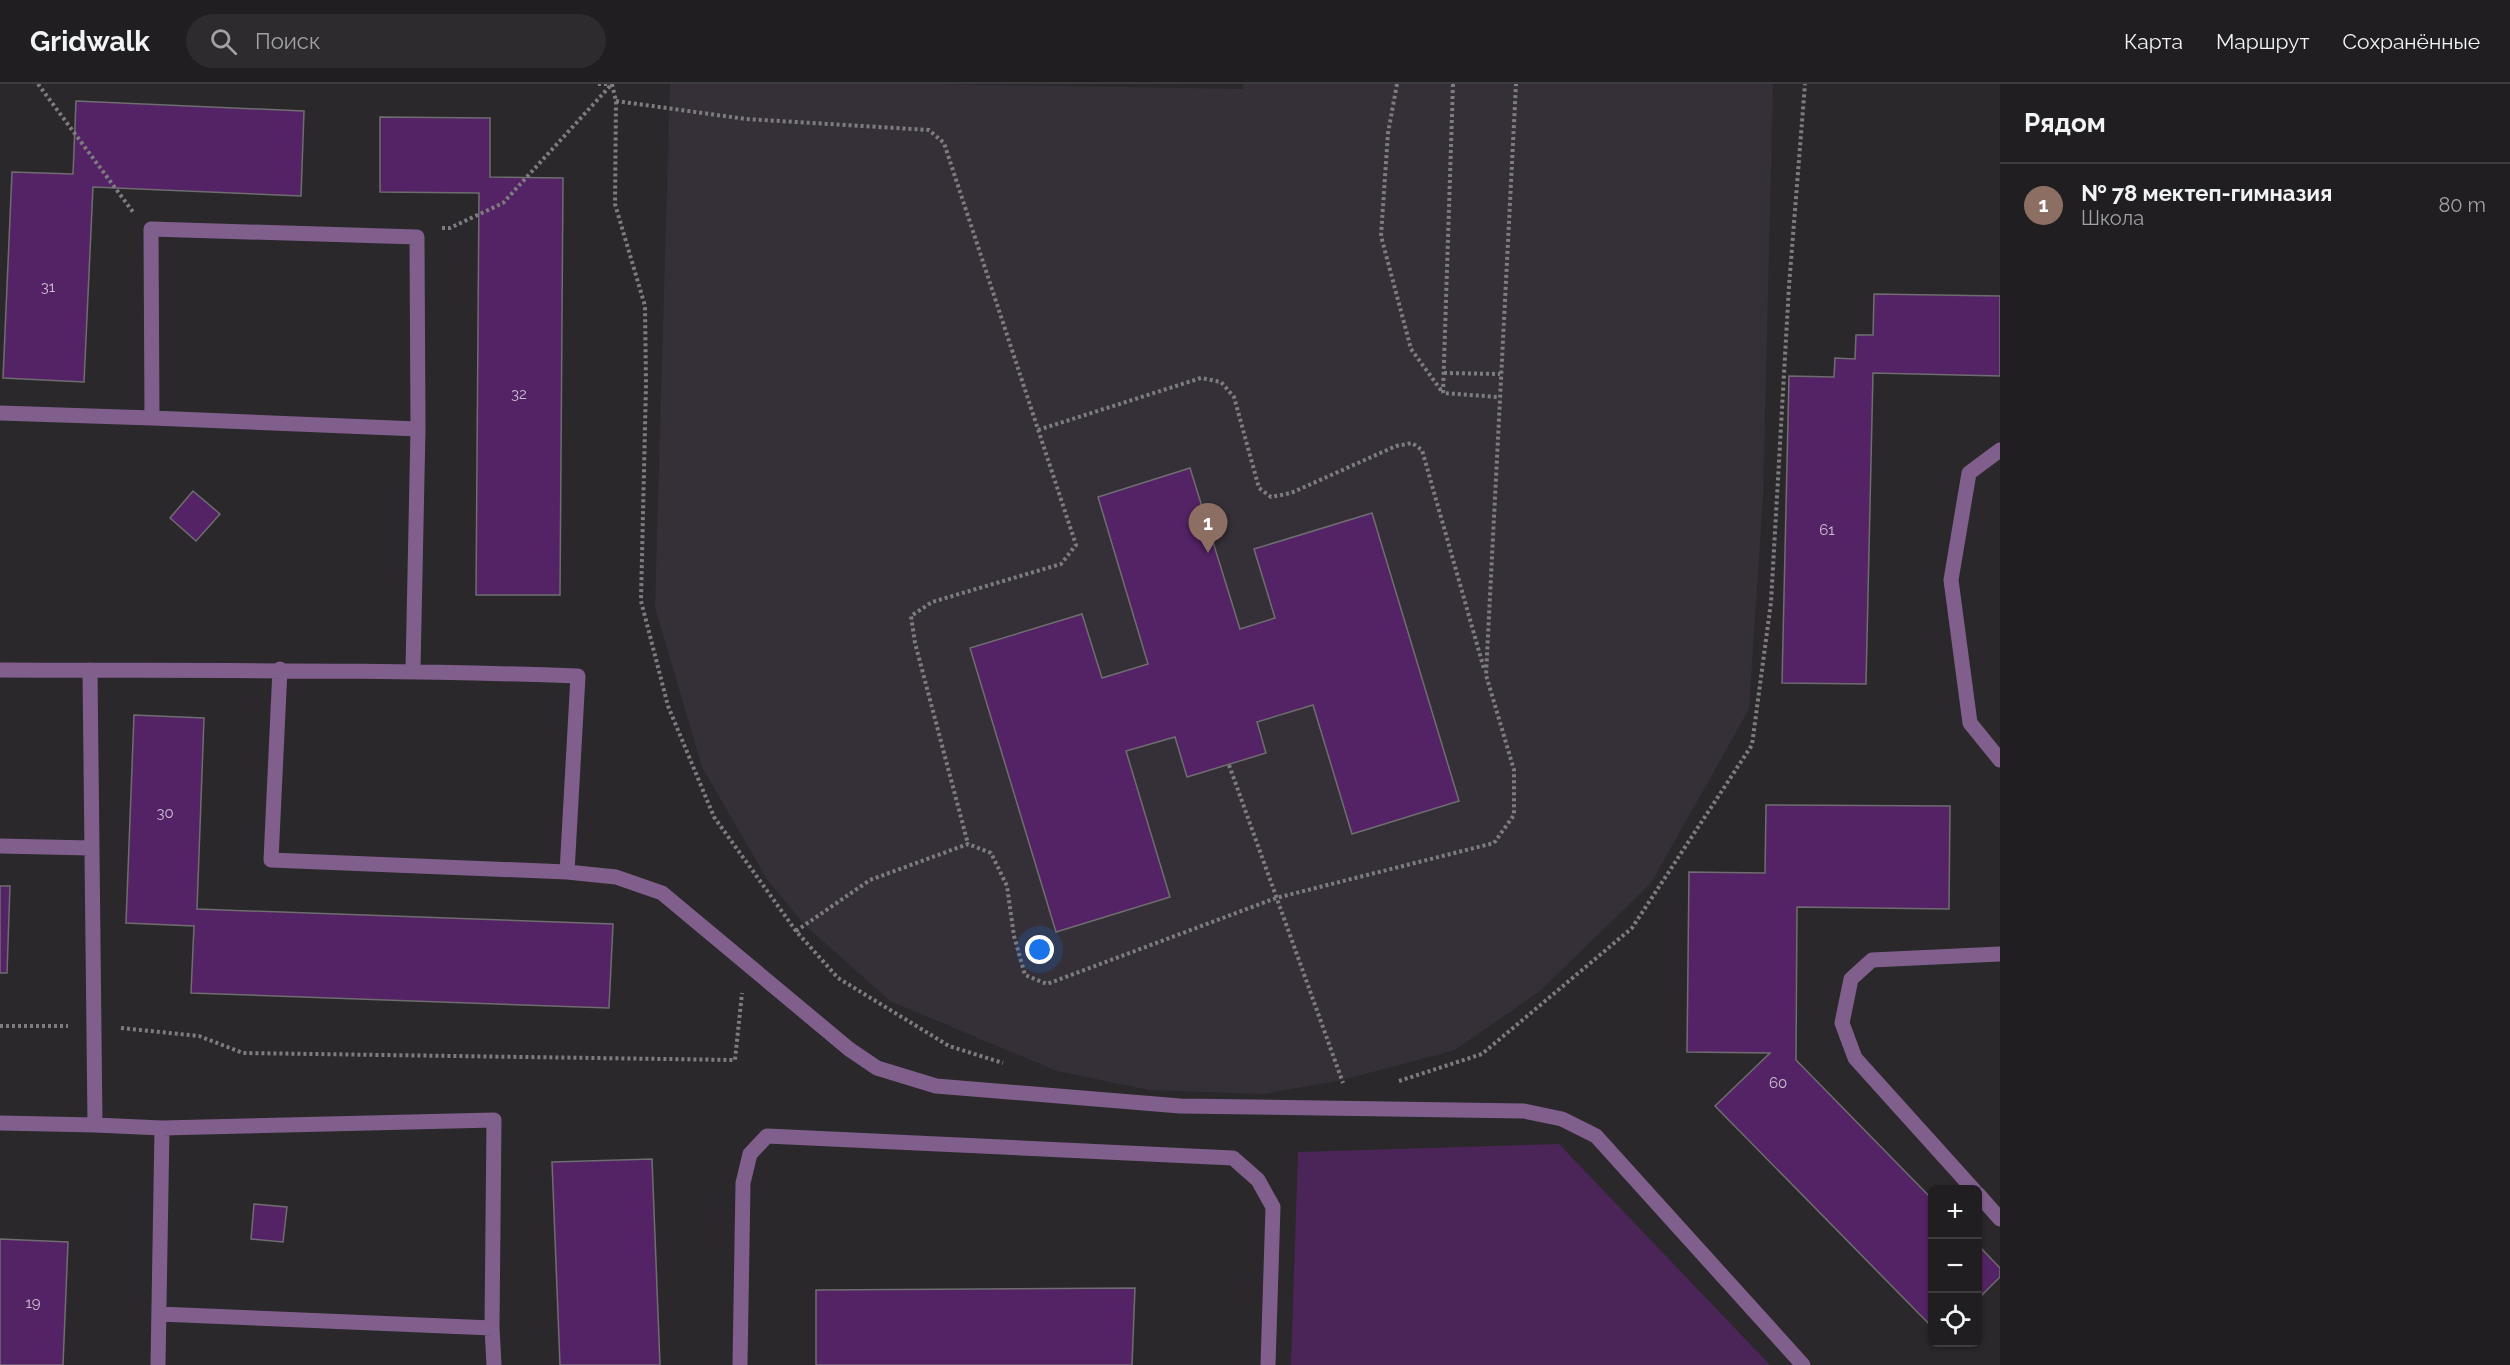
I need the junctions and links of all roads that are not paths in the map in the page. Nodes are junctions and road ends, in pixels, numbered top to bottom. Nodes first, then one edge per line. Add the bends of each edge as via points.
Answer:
1 (0, 413) edge
2 (152, 418) junction
3 (418, 429) junction
4 (2000, 450) edge
5 (280, 669) junction
6 (0, 670) edge
7 (90, 670) junction
8 (412, 670) junction
9 (2000, 760) edge
10 (0, 846) edge
11 (91, 848) junction
12 (567, 872) junction
13 (2000, 954) edge
14 (0, 1123) edge
15 (95, 1125) junction
16 (162, 1128) junction
17 (1969, 1185) edge
18 (1982, 1199) edge
19 (2000, 1219) edge
20 (159, 1314) junction
21 (492, 1328) junction
22 (158, 1365) edge
23 (495, 1365) edge
24 (740, 1365) edge
25 (1268, 1365) edge
26 (1803, 1365) edge

1 - 2 lane
2 - 3 lane
2 - 3 lane via 151,229 417,237
3 - 8 lane
4 - 9 lane via 1969,473 1951,580 1970,723
5 - 7 lane
5 - 8 lane
5 - 12 lane via 271,860
6 - 7 lane
7 - 11 lane
8 - 12 lane via 578,676
10 - 11 lane
11 - 15 lane
12 - 26 lane via 616,877 662,892 849,1049 877,1068 936,1086 1180,1106 1524,1111 1562,1119 1596,1136
13 - 17 lane via 1872,960 1851,979 1842,1023 1855,1058
14 - 15 lane
15 - 16 lane
16 - 20 lane
16 - 21 lane via 494,1120
18 - 19 lane
20 - 21 lane
20 - 22 lane
21 - 23 lane
24 - 25 lane via 742,1183 750,1154 767,1136 1233,1158 1258,1180 1272,1207

